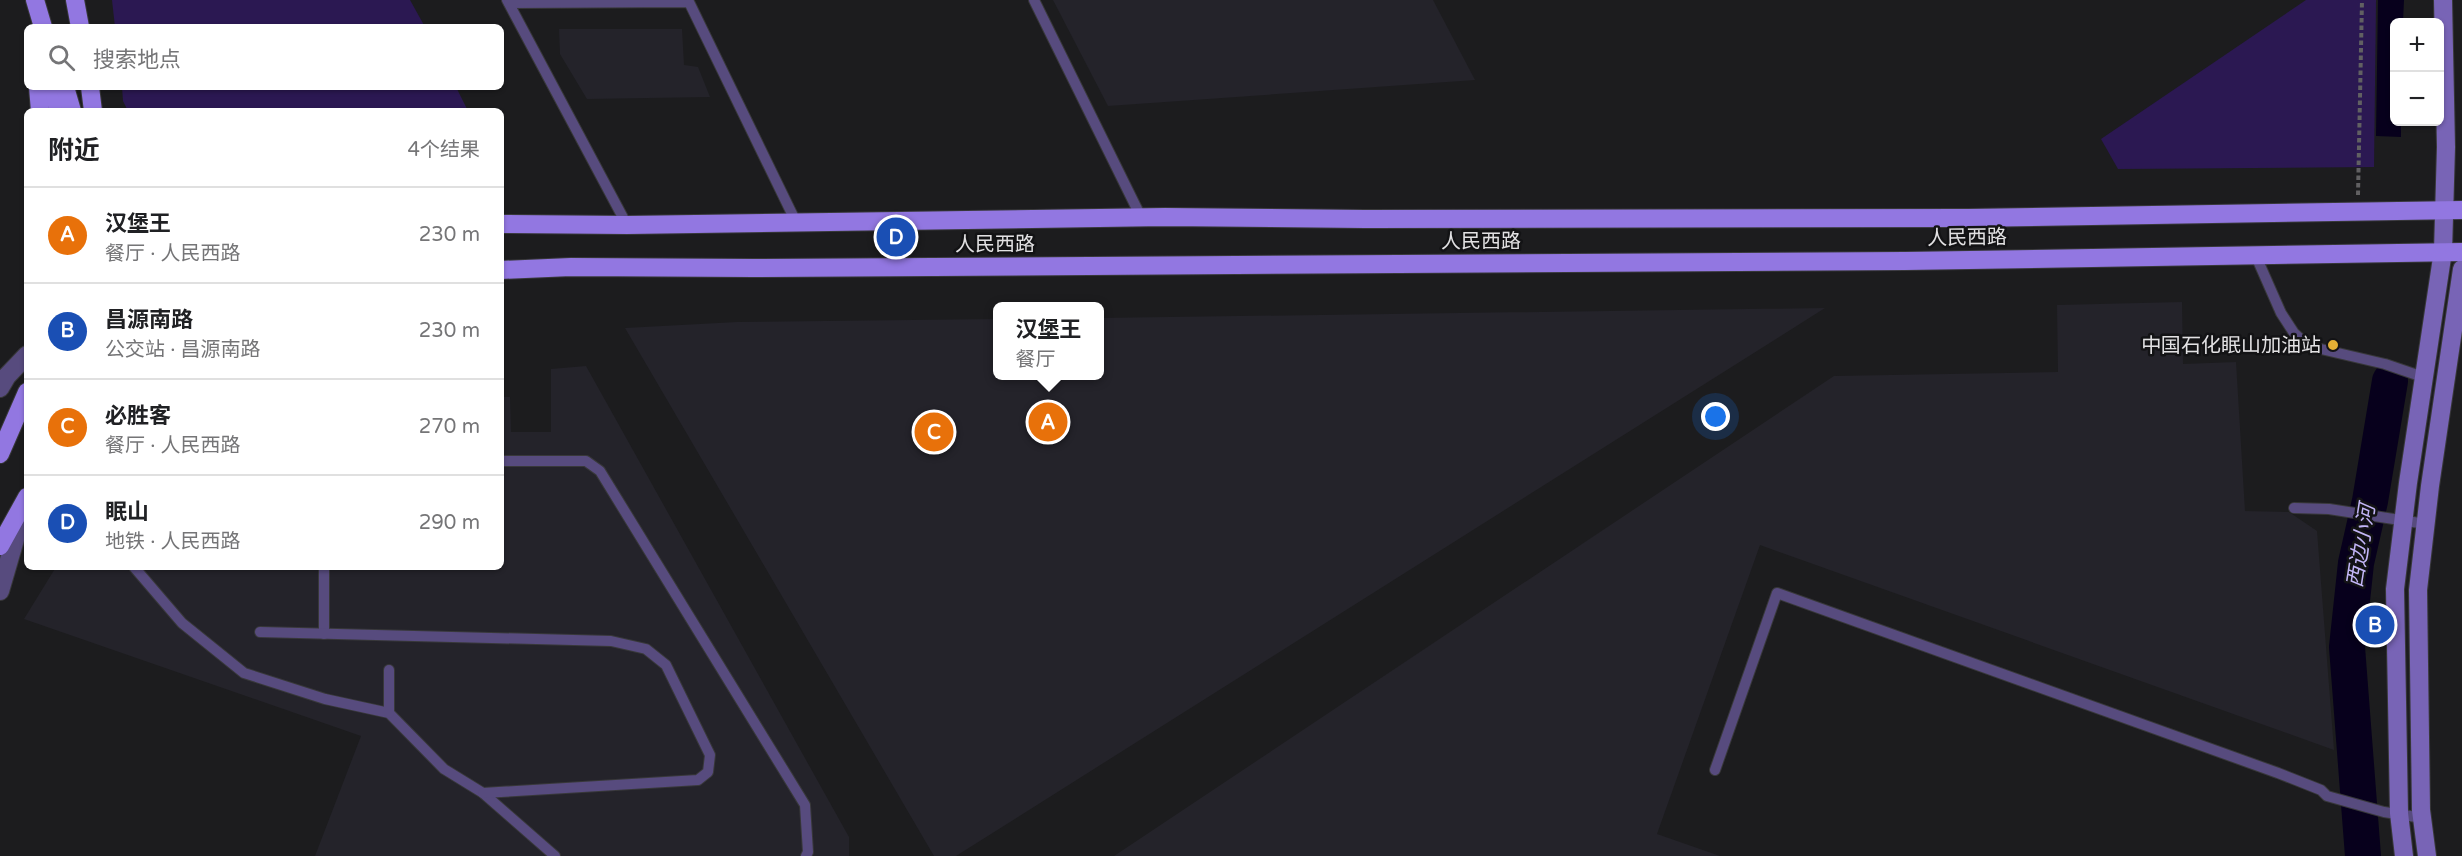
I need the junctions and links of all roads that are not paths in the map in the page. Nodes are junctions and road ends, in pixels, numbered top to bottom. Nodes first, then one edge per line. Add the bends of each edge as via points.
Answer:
1 (29, 0) edge
2 (35, 0) edge
3 (75, 0) edge
4 (1034, 0) edge
5 (2443, 0) edge
6 (691, 1) edge
7 (508, 2) edge
8 (32, 24) edge
9 (42, 24) edge
10 (79, 24) edge
11 (38, 90) edge
12 (54, 90) edge
13 (66, 90) edge
14 (90, 90) edge
15 (40, 108) edge
16 (58, 108) edge
17 (71, 108) edge
18 (93, 108) edge
19 (2454, 210) edge
20 (1141, 217) junction
21 (796, 222) junction
22 (504, 224) edge
23 (627, 225) junction
24 (2443, 251) junction
25 (2462, 252) edge
26 (2255, 254) junction
27 (2462, 269) edge
28 (504, 270) edge
29 (24, 358) edge
30 (2423, 378) junction
31 (0, 388) edge
32 (24, 399) edge
33 (0, 454) edge
34 (504, 461) edge
35 (24, 503) edge
36 (24, 508) edge
37 (2294, 508) dead end
38 (2395, 520) junction
39 (2426, 524) junction
40 (0, 546) edge
41 (137, 570) edge
42 (324, 570) edge
43 (0, 591) edge
44 (260, 632) dead end
45 (324, 634) junction
46 (389, 670) dead end
47 (389, 713) junction
48 (1716, 770) dead end
49 (483, 793) junction
50 (2391, 813) junction
51 (2422, 818) junction
52 (555, 856) edge
53 (806, 856) edge
54 (2404, 856) edge
55 (2427, 856) edge

1 - 8 main road
2 - 9 main road
3 - 10 main road
4 - 20 lane
5 - 19 main road
6 - 7 lane
6 - 21 lane
7 - 23 lane
11 - 15 main road
12 - 16 main road
13 - 17 main road
14 - 18 main road
19 - 20 main road, 人民西路 via 1968,218
19 - 24 main road
20 - 21 main road, 人民西路
21 - 23 main road, 人民西路
22 - 23 main road, 人民西路
24 - 25 main road, 人民西路
24 - 26 main road, 人民西路
24 - 30 main road
26 - 28 main road, 人民西路 via 1905,261
26 - 30 lane via 2282,313 2308,346 2385,364
27 - 39 main road
29 - 31 street
30 - 38 main road
32 - 33 main road
34 - 53 lane via 586,461 600,471 805,806
35 - 40 main road
36 - 43 street
37 - 38 lane via 2329,509
38 - 39 lane
38 - 50 main road
39 - 51 main road via 2418,590
41 - 47 lane via 182,623 244,673 325,699
42 - 45 lane
44 - 45 lane
45 - 49 lane via 611,641 646,649 666,665 710,754 708,772 698,780
46 - 47 lane
47 - 49 lane via 444,769
48 - 50 lane via 1777,593 2278,773 2327,796
49 - 52 lane
50 - 51 lane
50 - 54 main road
51 - 55 main road

